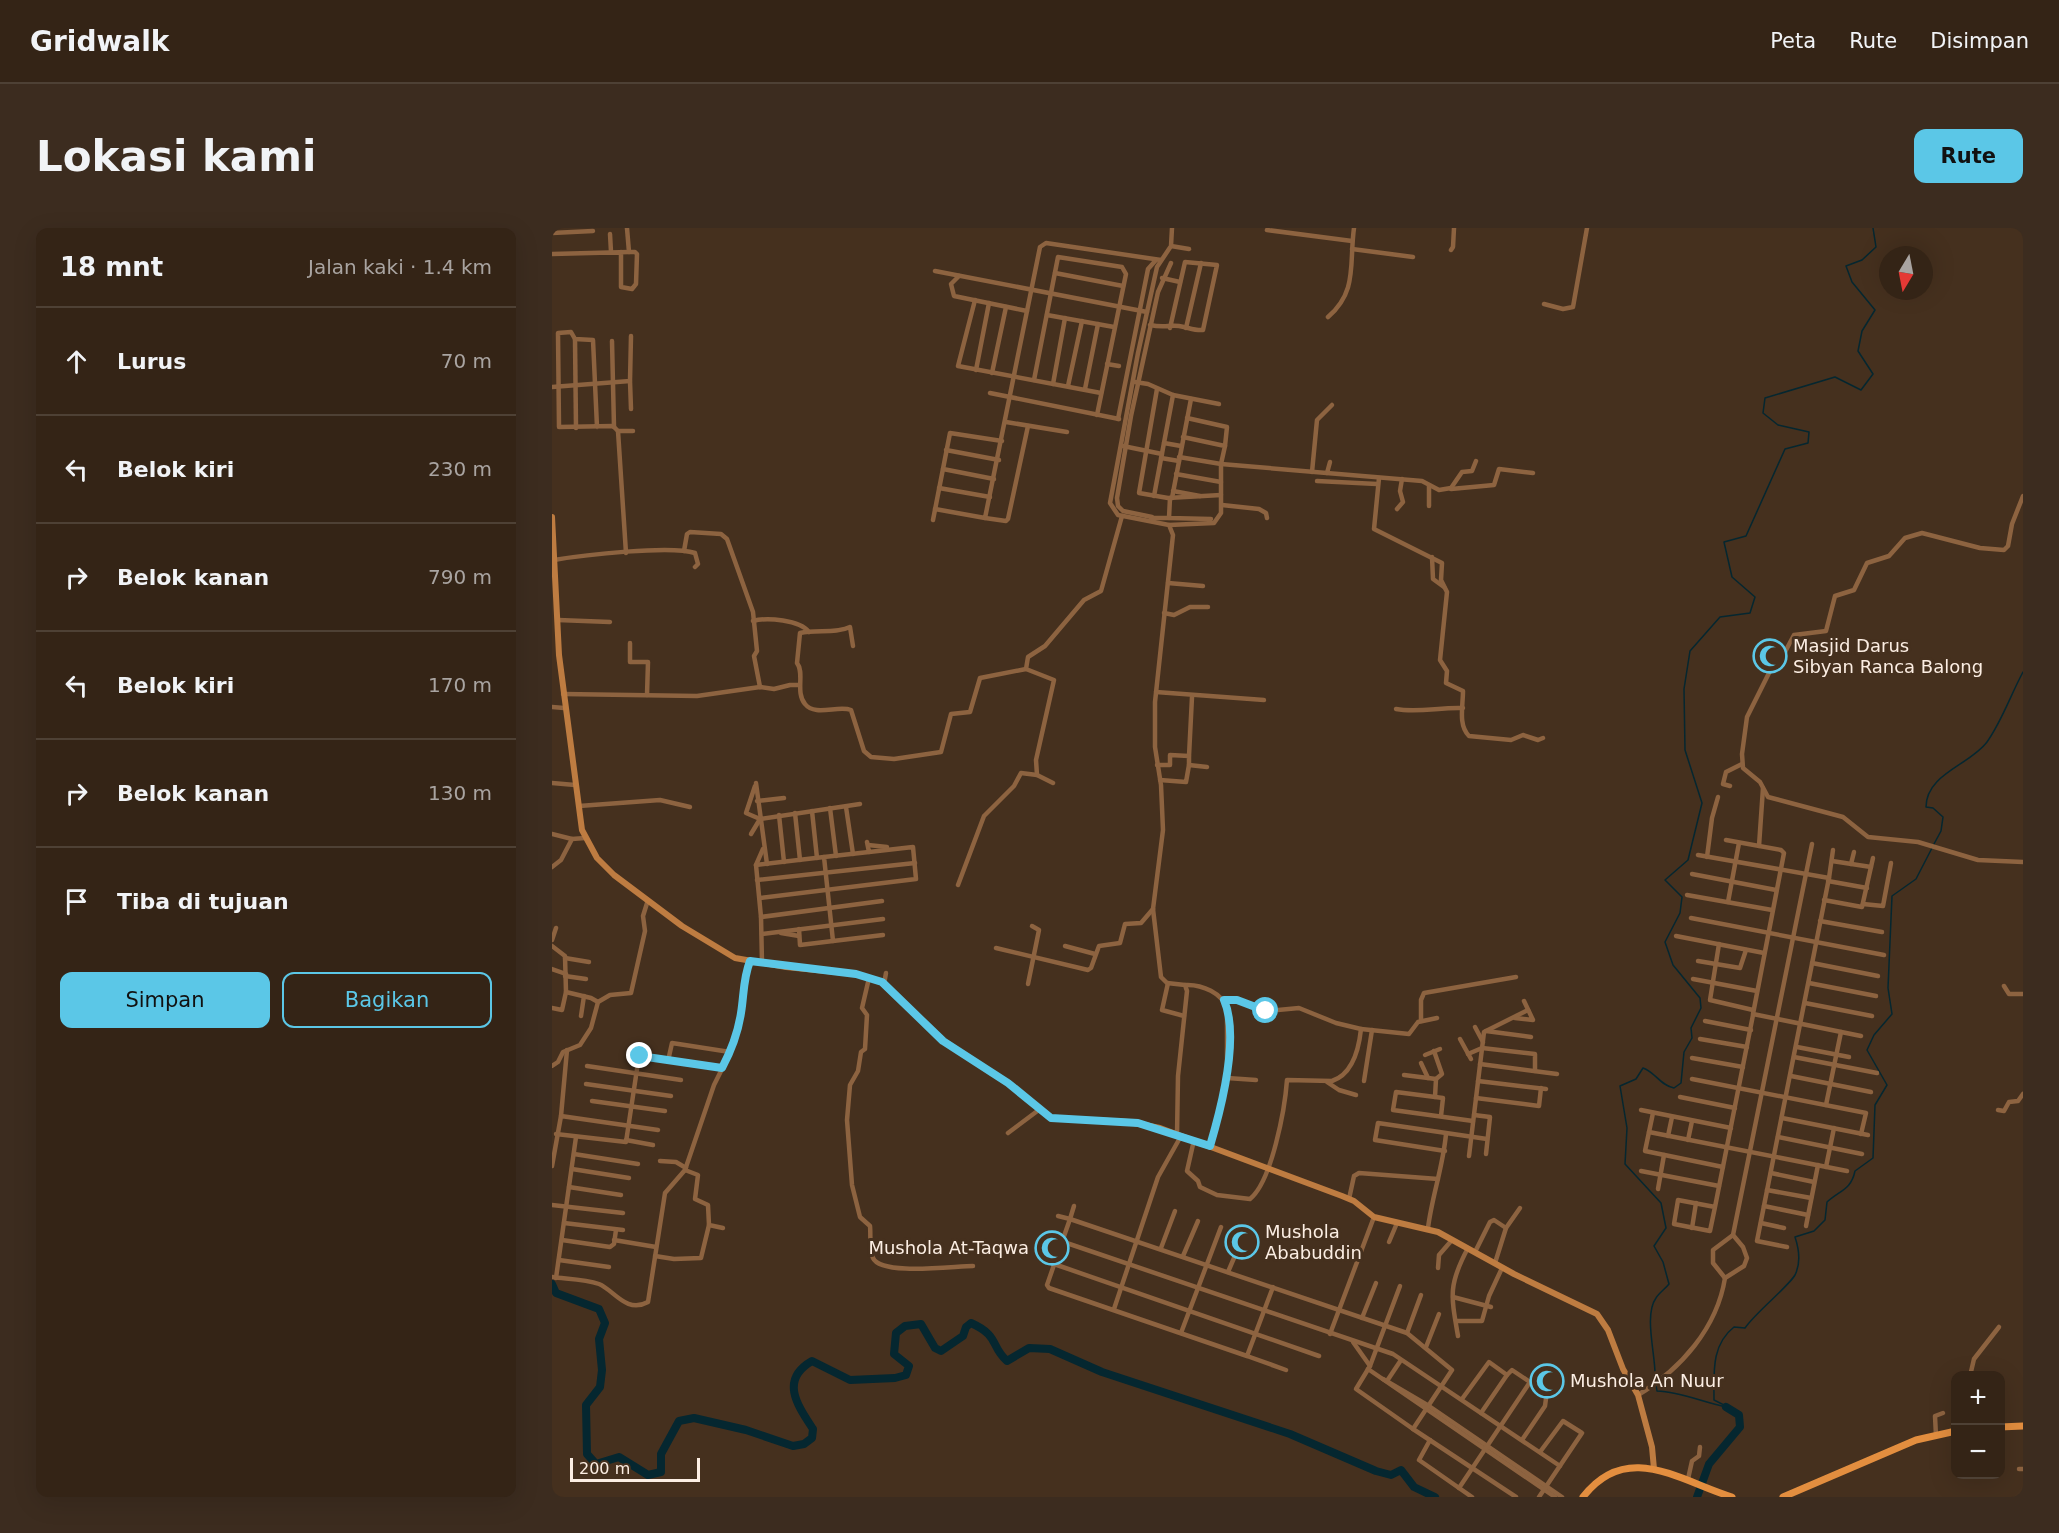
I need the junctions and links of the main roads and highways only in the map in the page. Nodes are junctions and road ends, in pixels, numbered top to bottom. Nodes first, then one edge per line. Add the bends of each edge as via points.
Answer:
1 (2023, 1425) edge
2 (2005, 1427) edge
3 (1951, 1432) edge
4 (1583, 1497) edge
5 (1732, 1497) edge
6 (1783, 1497) edge

1 - 2 main road
3 - 6 main road via 1916,1440
4 - 5 main road via 1595,1483 1618,1470 1654,1469

